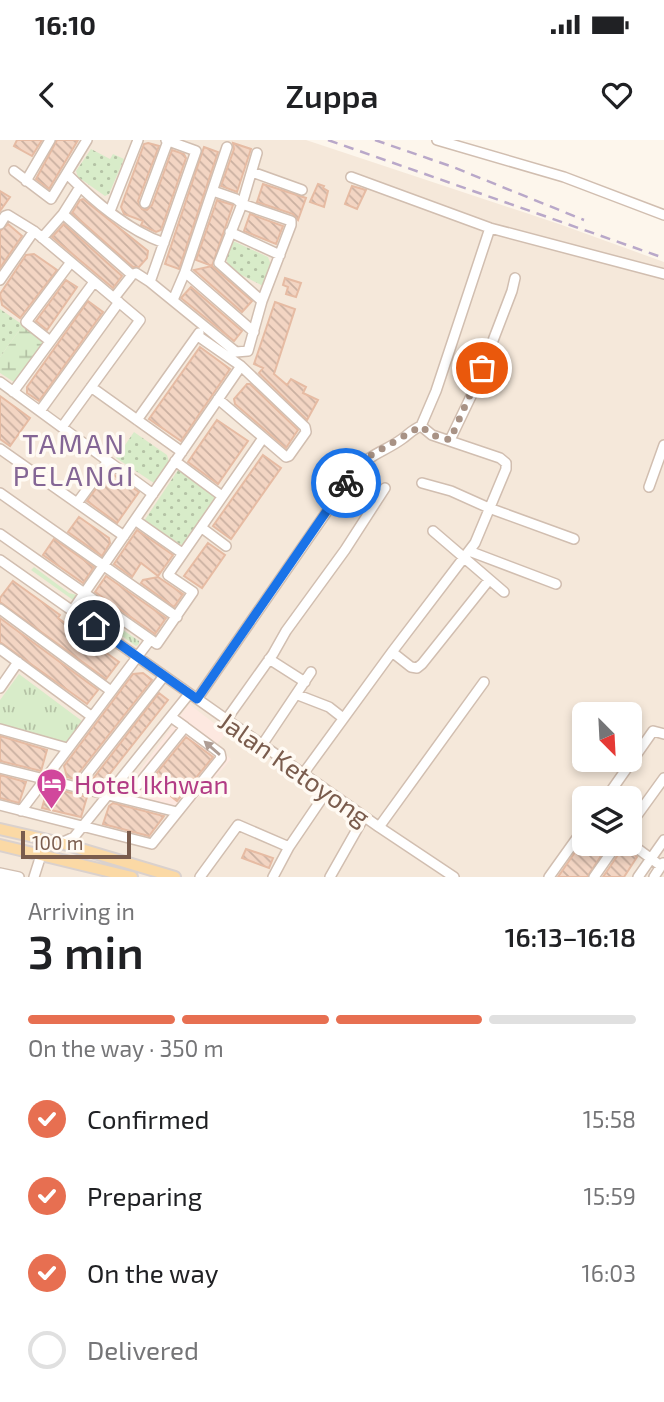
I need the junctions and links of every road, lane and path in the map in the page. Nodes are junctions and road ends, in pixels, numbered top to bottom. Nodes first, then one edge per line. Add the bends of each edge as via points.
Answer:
1 (50, 140) edge
2 (87, 140) edge
3 (138, 140) edge
4 (167, 140) edge
5 (437, 140) edge
6 (227, 147) dead end
7 (257, 153) dead end
8 (13, 172) dead end
9 (252, 172) junction
10 (67, 174) junction
11 (351, 177) dead end
12 (26, 181) junction
13 (80, 187) junction
14 (302, 190) dead end
15 (213, 191) junction
16 (145, 204) dead end
17 (242, 204) junction
18 (110, 211) junction
19 (64, 214) junction
20 (664, 215) edge
21 (0, 224) edge
22 (490, 228) junction
23 (33, 231) junction
24 (230, 233) junction
25 (42, 239) junction
26 (164, 243) junction
27 (280, 255) junction
28 (71, 262) junction
29 (185, 272) junction
30 (664, 274) edge
31 (132, 275) junction
32 (515, 278) dead end
33 (0, 280) edge
34 (94, 282) junction
35 (150, 282) junction
36 (117, 300) junction
37 (173, 300) junction
38 (262, 301) junction
39 (201, 324) junction
40 (254, 332) junction
41 (198, 336) junction
42 (50, 341) junction
43 (241, 366) junction
44 (0, 382) edge
45 (91, 387) junction
46 (13, 392) junction
47 (218, 399) junction
48 (40, 411) junction
49 (137, 420) junction
50 (421, 426) junction
51 (61, 427) junction
52 (263, 438) junction
53 (450, 440) junction
54 (664, 445) edge
55 (0, 449) edge
56 (182, 452) junction
57 (108, 461) junction
58 (176, 461) junction
59 (422, 483) dead end
60 (649, 487) dead end
61 (385, 488) dead end
62 (0, 493) edge
63 (153, 494) junction
64 (222, 496) junction
65 (77, 503) junction
66 (489, 508) junction
67 (135, 520) junction
68 (202, 528) junction
69 (433, 531) dead end
70 (0, 534) edge
71 (124, 536) junction
72 (575, 539) dead end
73 (226, 546) dead end
74 (182, 553) junction
75 (466, 554) junction
76 (1, 563) edge
77 (103, 566) junction
78 (489, 580) junction
79 (556, 584) dead end
80 (504, 592) dead end
81 (84, 593) junction
82 (0, 609) edge
83 (72, 611) junction
84 (177, 617) junction
85 (149, 640) junction
86 (0, 649) edge
87 (392, 652) junction
88 (137, 657) junction
89 (268, 659) junction
90 (18, 662) junction
91 (311, 672) dead end
92 (164, 676) junction
93 (305, 682) junction
94 (484, 682) dead end
95 (0, 688) edge
96 (111, 691) junction
97 (298, 695) junction
98 (193, 696) junction
99 (91, 716) junction
100 (171, 717) junction
101 (343, 718) junction
102 (226, 720) junction
103 (185, 727) junction
104 (0, 729) edge
105 (664, 734) edge
106 (262, 745) junction
107 (67, 748) junction
108 (0, 768) edge
109 (303, 774) junction
110 (664, 778) edge
111 (43, 779) junction
112 (119, 781) junction
113 (614, 786) edge
114 (77, 787) junction
115 (327, 791) junction
116 (108, 794) junction
117 (0, 805) edge
118 (642, 808) edge
119 (21, 811) junction
120 (177, 812) junction
121 (364, 817) junction
122 (83, 826) junction
123 (379, 827) junction
124 (0, 829) edge
125 (664, 840) edge
126 (61, 843) junction
127 (0, 845) edge
128 (572, 845) edge
129 (289, 847) junction
130 (83, 850) junction
131 (642, 852) edge
132 (41, 855) junction
133 (609, 856) edge
134 (651, 858) junction
135 (662, 864) edge
136 (0, 873) edge
137 (108, 874) edge
138 (19, 877) edge
139 (34, 877) edge
140 (132, 877) edge
141 (175, 877) edge
142 (200, 877) edge
143 (273, 877) edge
144 (330, 877) edge
145 (454, 877) edge
146 (549, 877) edge
147 (594, 877) edge
148 (638, 877) edge
149 (654, 877) edge

1 - 12 street
2 - 10 street
3 - 18 street
4 - 16 street
4 - 26 street via 196,151
5 - 20 street via 564,177
6 - 15 street
7 - 9 street
8 - 12 street
9 - 14 street
9 - 17 street
10 - 12 street via 51,200
10 - 13 street
11 - 22 street
13 - 18 street
13 - 19 street
15 - 17 street
15 - 29 street
17 - 24 street
17 - 27 street via 291,221
18 - 26 street via 145,236
19 - 25 street
19 - 31 street
21 - 23 street via 9,215
22 - 30 street
22 - 50 street
23 - 25 street
23 - 33 street
24 - 27 street
24 - 38 street via 219,263
25 - 28 street
26 - 35 street
27 - 38 street
28 - 34 street
28 - 42 street via 26,322
29 - 37 street
29 - 40 street
31 - 35 street
31 - 36 street
32 - 53 street via 474,390
34 - 36 street
34 - 42 street
35 - 37 street
36 - 45 street via 140,320
36 - 48 street
37 - 39 street
38 - 40 street
39 - 40 street via 236,352 247,351
39 - 41 street
41 - 43 street
41 - 49 street
42 - 46 street
43 - 47 street
43 - 52 street via 306,429 286,457
44 - 46 street
45 - 49 street
45 - 51 street
46 - 48 street
47 - 52 street
47 - 56 street
48 - 51 street
49 - 56 street
50 - 53 street
50 - 98 street via 368,457 355,471
51 - 57 street
52 - 64 street
53 - 66 street via 506,463
54 - 60 street
55 - 65 street
56 - 58 street
57 - 63 street
57 - 65 street
58 - 63 street
58 - 64 street
59 - 66 street
61 - 89 street
62 - 77 street
63 - 67 street
64 - 68 street
65 - 71 street
66 - 72 street
66 - 75 street
67 - 71 street
67 - 74 street
68 - 73 street
68 - 74 street
69 - 75 street
70 - 81 street
71 - 77 street
74 - 84 street via 168,575 193,592
75 - 78 street
75 - 79 street
75 - 87 street
76 - 83 street, Jalan Ketoyong
77 - 81 street
77 - 84 street
78 - 80 street
78 - 87 street via 417,668
81 - 83 street
81 - 85 street
82 - 96 street
83 - 88 street, Jalan Ketoyong
84 - 85 street via 157,643
85 - 88 street
86 - 90 street
87 - 101 street
88 - 92 street, Jalan Ketoyong
88 - 96 street
89 - 93 street
89 - 102 street
90 - 95 street
90 - 99 street
91 - 93 street
92 - 98 street, Jalan Ketoyong
92 - 114 street
93 - 97 street
94 - 123 street
96 - 99 street
97 - 101 street
97 - 106 street
98 - 100 street
98 - 102 street, Jalan Ketoyong
99 - 107 street
100 - 103 street
100 - 112 street
101 - 109 street
102 - 106 street, Jalan Ketoyong
103 - 112 street via 138,785
120 -> 103 street via 220,758
104 - 107 street
105 - 113 street via 653,731
106 - 109 street, Jalan Ketoyong
107 - 111 street
108 - 111 street
109 - 115 street, Jalan Ketoyong
110 - 118 street
111 - 114 street
111 - 119 street
112 - 116 street
114 - 116 street
115 - 121 street, Jalan Ketoyong
115 - 129 street
116 - 120 street
116 - 122 street
117 - 119 street
119 - 122 street
120 - 122 street via 152,844
121 - 123 street, Jalan Ketoyong
121 - 144 street
122 - 126 street
122 - 130 street
123 - 145 street, Jalan Ketoyong
124 - 126 main road
125 - 134 street
126 - 130 main road
127 - 132 main road
128 - 146 street
129 - 142 street via 238,825
129 - 143 street
130 - 141 main road
131 - 134 street
132 - 137 main road
132 - 139 street
133 - 147 street
134 - 135 street
134 - 148 street
135 - 149 street
136 - 138 street
137 - 140 main road

